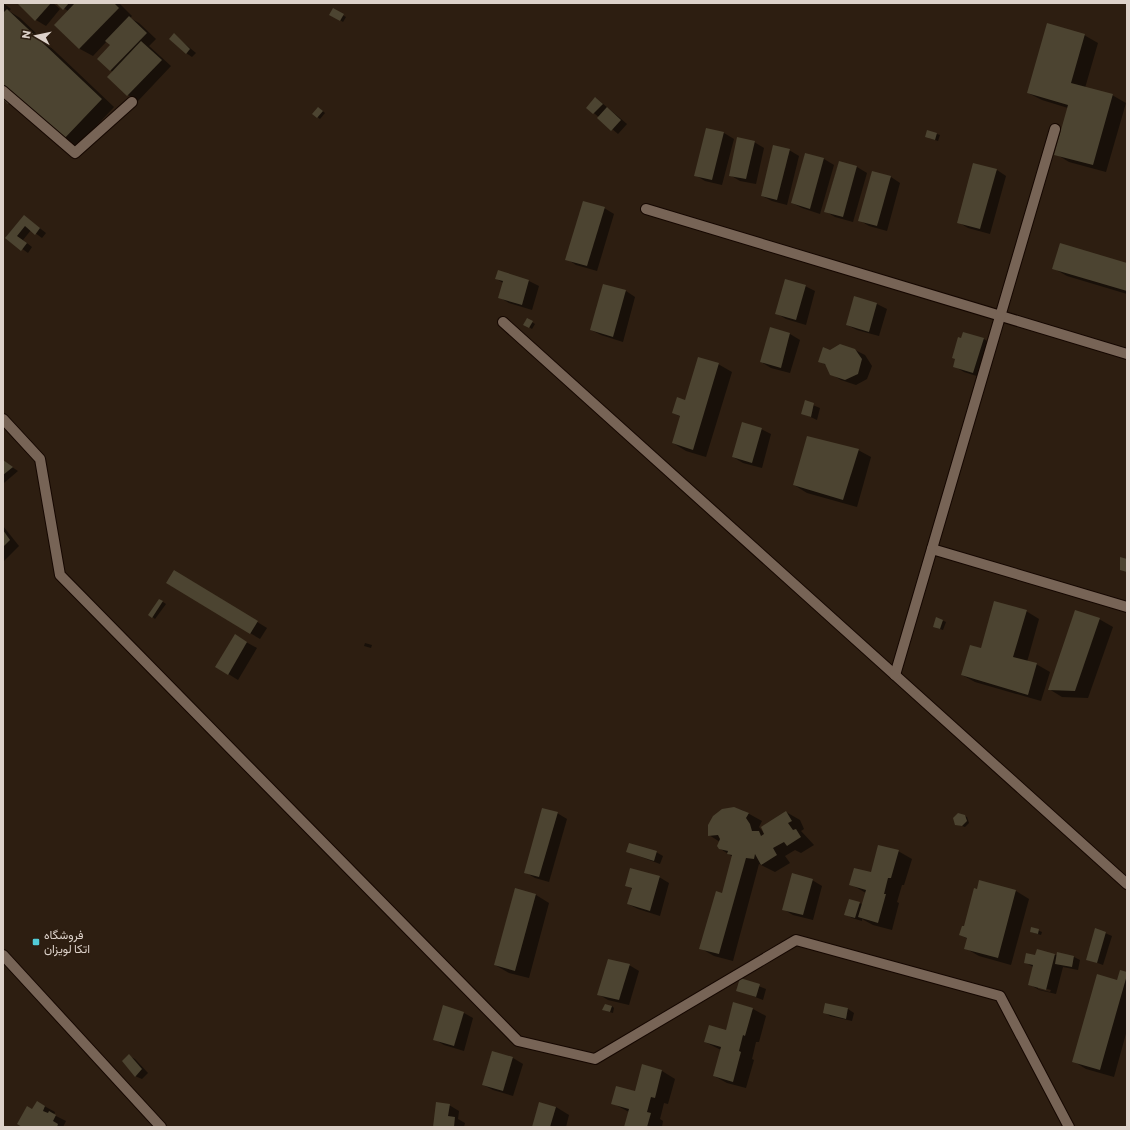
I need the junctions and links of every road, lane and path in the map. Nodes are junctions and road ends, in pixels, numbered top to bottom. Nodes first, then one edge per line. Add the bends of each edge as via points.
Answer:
1 (3, 91) edge
2 (132, 102) dead end
3 (1055, 129) dead end
4 (646, 208) dead end
5 (1001, 316) junction
6 (503, 322) dead end
7 (1127, 354) edge
8 (3, 419) edge
9 (932, 549) junction
10 (1127, 607) edge
11 (895, 675) junction
12 (1127, 884) edge
13 (3, 955) edge
14 (161, 1127) edge
15 (1069, 1127) edge

1 - 2 street via 76,153
3 - 5 street
4 - 5 street
5 - 7 street
5 - 9 street
6 - 11 street
8 - 15 street via 40,459 60,575 518,1041 595,1059 796,940 1000,996
9 - 10 street
9 - 11 street
11 - 12 street
13 - 14 street

